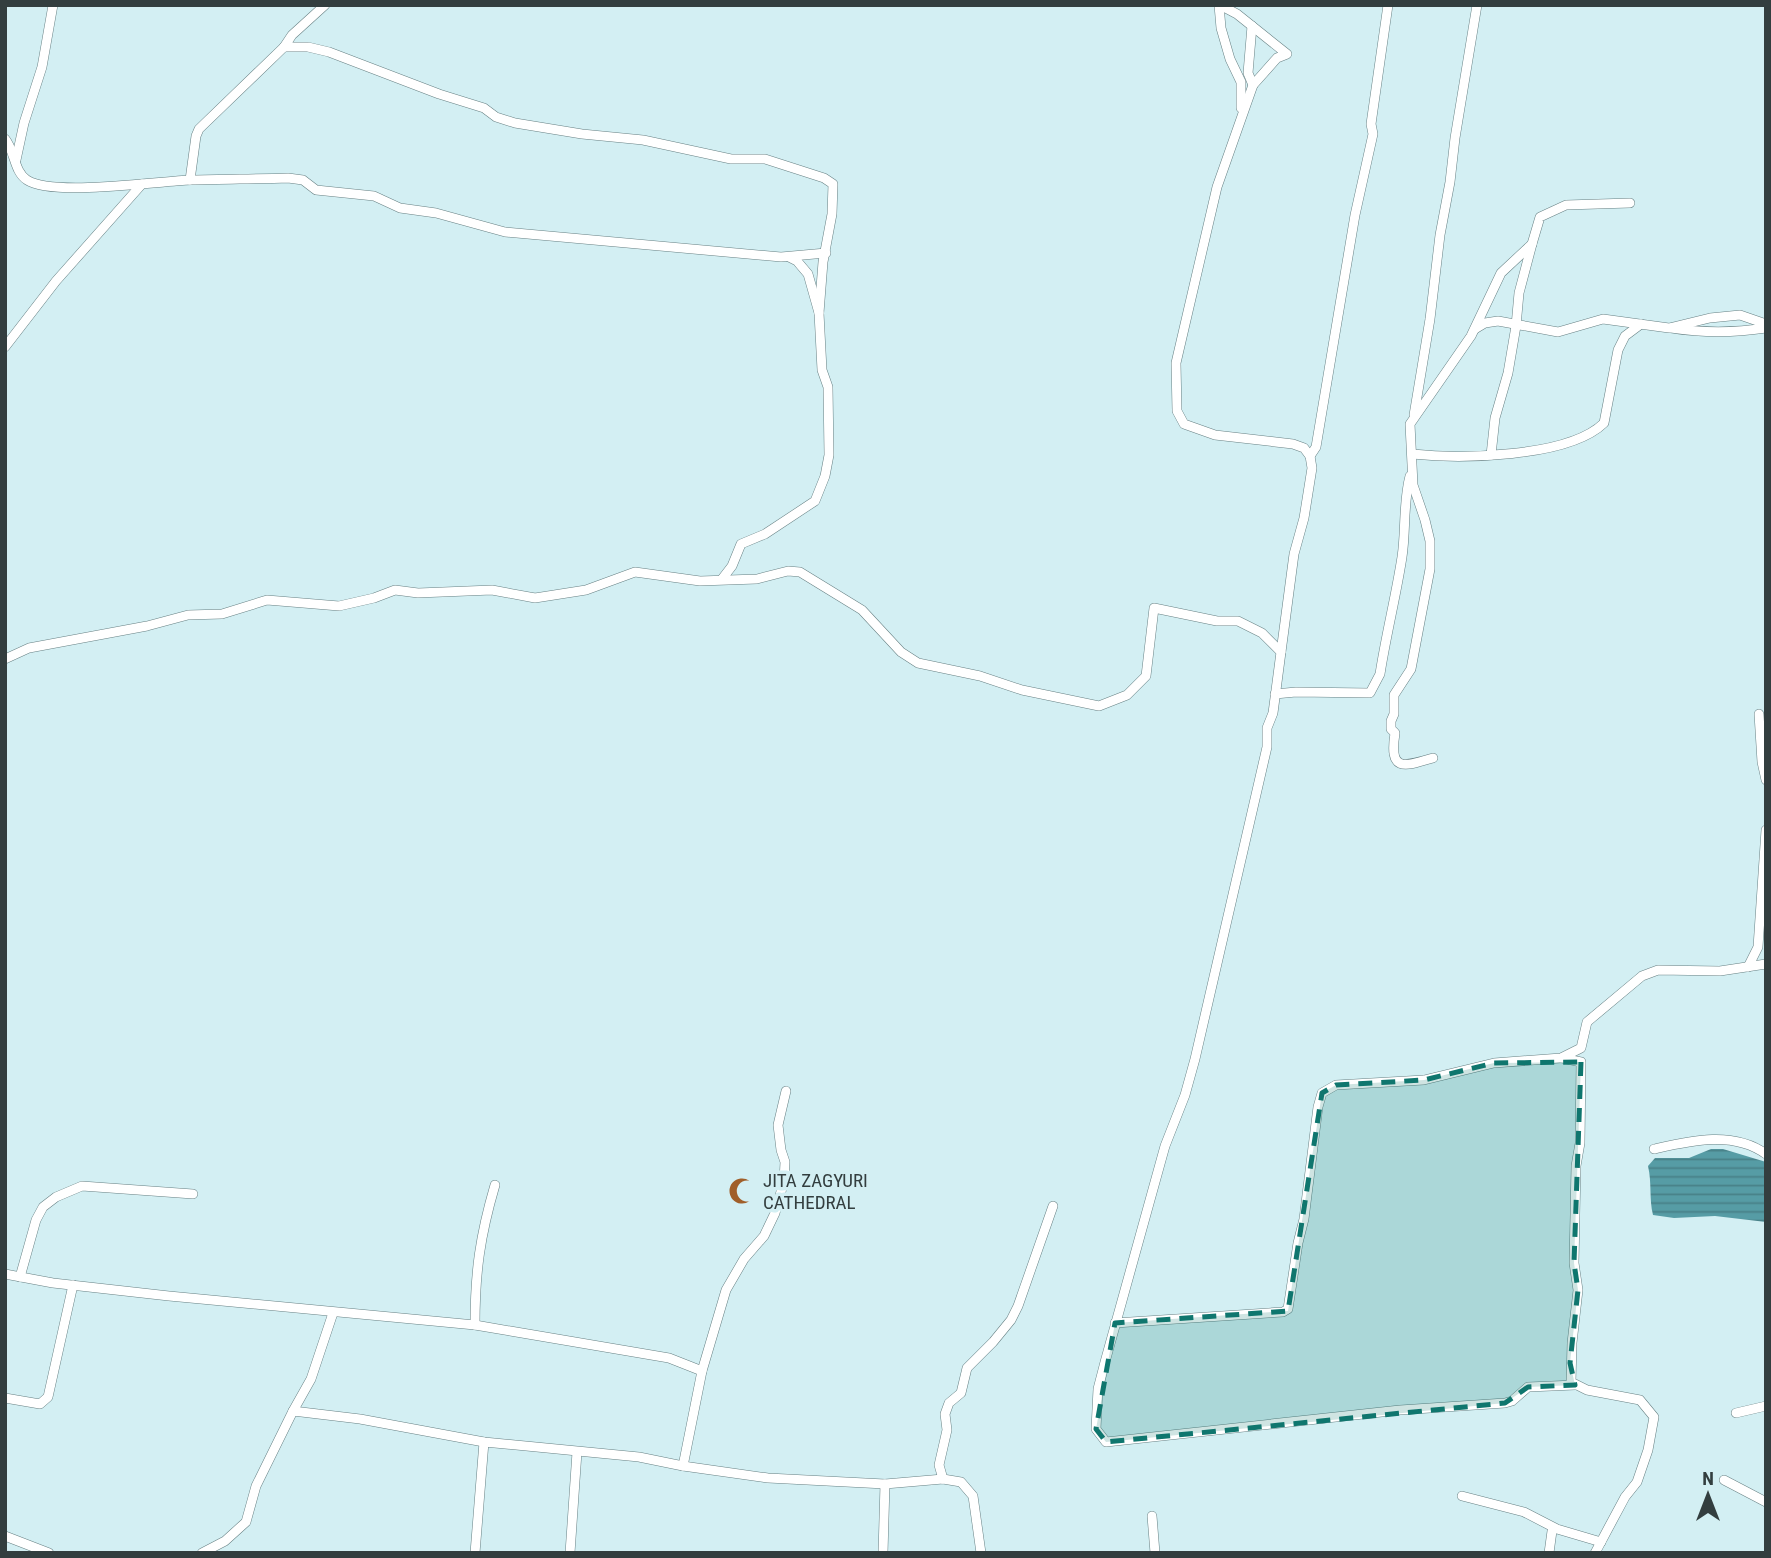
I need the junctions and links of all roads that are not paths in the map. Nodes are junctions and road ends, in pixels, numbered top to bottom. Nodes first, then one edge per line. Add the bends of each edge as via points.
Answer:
1 (52, 5) edge
2 (325, 5) edge
3 (1220, 5) edge
4 (1388, 5) edge
5 (1477, 5) edge
6 (1252, 26) junction
7 (284, 47) junction
8 (1252, 85) junction
9 (1241, 113) junction
10 (5, 139) edge
11 (16, 162) junction
12 (190, 180) junction
13 (142, 184) junction
14 (1630, 203) dead end
15 (1532, 244) junction
16 (826, 253) junction
17 (789, 257) junction
18 (819, 313) junction
19 (1641, 324) junction
20 (1517, 326) junction
21 (1766, 326) edge
22 (1475, 328) junction
23 (1669, 328) junction
24 (5, 347) edge
25 (1414, 417) junction
26 (1412, 454) junction
27 (1491, 455) junction
28 (1310, 456) junction
29 (1412, 468) junction
30 (722, 579) junction
31 (1281, 652) junction
32 (5, 659) edge
33 (1275, 694) junction
34 (1759, 714) dead end
35 (1433, 758) dead end
36 (1766, 780) edge
37 (1766, 830) edge
38 (1766, 964) edge
39 (1748, 967) junction
40 (1581, 1048) junction
41 (1561, 1058) junction
42 (1581, 1062) junction
43 (786, 1091) dead end
44 (1654, 1149) dead end
45 (1766, 1154) edge
46 (495, 1185) dead end
47 (193, 1194) dead end
48 (1054, 1206) dead end
49 (5, 1274) edge
50 (20, 1277) junction
51 (72, 1285) junction
52 (333, 1313) junction
53 (1115, 1323) junction
54 (475, 1325) junction
55 (702, 1371) junction
56 (1574, 1385) junction
57 (5, 1398) edge
58 (1766, 1406) edge
59 (293, 1411) junction
60 (1736, 1413) dead end
61 (484, 1442) junction
62 (577, 1452) junction
63 (683, 1466) junction
64 (943, 1479) junction
65 (1724, 1480) dead end
66 (885, 1484) junction
67 (1462, 1496) dead end
68 (1766, 1502) edge
69 (1152, 1516) dead end
70 (1552, 1531) dead end
71 (5, 1536) edge
72 (1601, 1542) junction
73 (49, 1553) edge
74 (202, 1553) edge
75 (475, 1553) edge
76 (570, 1553) edge
77 (883, 1553) edge
78 (981, 1553) edge
79 (1155, 1553) edge
80 (1549, 1553) edge
81 (1595, 1553) edge

1 - 11 street via 42,67
2 - 7 street
3 - 6 street
3 - 9 street via 1224,38 1241,82
4 - 28 street via 1373,134 1316,447
5 - 25 street
6 - 8 street via 1248,73
6 - 8 street via 1287,54 1277,58
7 - 12 street via 199,129
7 - 16 street via 329,52 515,123 643,140 731,159 765,159 824,178 833,184 834,195
8 - 9 street
9 - 28 street via 1217,187 1176,363 1177,411 1184,424 1215,436 1293,444
10 - 11 street
11 - 13 street via 21,176 43,186
12 - 13 street
12 - 17 street via 288,178 303,180 316,190 374,196 400,208 505,232
13 - 24 street
14 - 15 street via 1566,205 1550,211 1541,217
15 - 20 street via 1519,293
15 - 22 street via 1501,273
16 - 17 street
16 - 18 street
17 - 18 street via 808,274
18 - 30 street via 830,415 829,455 821,489 815,501 741,544
19 - 20 street via 1603,319 1558,332
19 - 23 street
19 - 27 street via 1618,350 1604,423 1596,430 1544,449
20 - 22 street via 1498,321
20 - 27 street
21 - 23 street via 1713,333
21 - 23 street via 1740,315
22 - 25 street
25 - 26 street via 1409,432
26 - 27 street
26 - 29 street
28 - 31 street via 1312,468
29 - 33 street via 1402,558 1380,674 1370,693
29 - 35 street via 1430,541 1430,569 1411,670 1394,695 1391,729 1397,762 1413,765
30 - 31 street via 800,572 862,610 901,652 918,663 1099,706 1127,695 1146,676 1154,608 1238,621 1262,633
30 - 32 street via 635,572 586,590 535,598 492,590 396,590 339,606 267,600 222,614 188,615 29,648
31 - 33 street
33 - 53 street via 1267,747 1195,1059
34 - 36 street
37 - 39 street via 1758,947
38 - 39 street
39 - 40 street via 1657,970 1642,976 1587,1022
40 - 41 street
40 - 42 street
41 - 42 street
41 - 53 street via 1494,1063 1424,1080 1336,1085 1322,1093 1288,1309
42 - 56 street via 1574,1263 1578,1290 1570,1363
43 - 55 street via 778,1125 785,1172 775,1213 764,1236 730,1280
44 - 45 street via 1695,1139 1718,1139
46 - 54 street via 475,1276
47 - 50 street via 82,1186 56,1197 36,1220
48 - 64 street via 1015,1313 967,1368 961,1393 949,1403 939,1465
49 - 50 street
50 - 51 street
51 - 52 street
51 - 57 street via 48,1397 40,1404
52 - 54 street
52 - 59 street via 311,1379
53 - 56 street via 1098,1389 1096,1429 1106,1443 1400,1410 1505,1403 1528,1387
54 - 55 street via 669,1357
55 - 63 street
56 - 72 street via 1640,1400 1654,1416 1637,1482
58 - 60 street
59 - 61 street
59 - 74 street via 256,1486 246,1522
61 - 62 street
61 - 75 street
62 - 63 street
62 - 76 street
63 - 66 street via 768,1478
64 - 66 street
64 - 78 street via 961,1482 973,1496
65 - 68 street
66 - 77 street
67 - 72 street via 1524,1512 1557,1529
69 - 79 street
70 - 80 street
71 - 73 street
72 - 81 street

